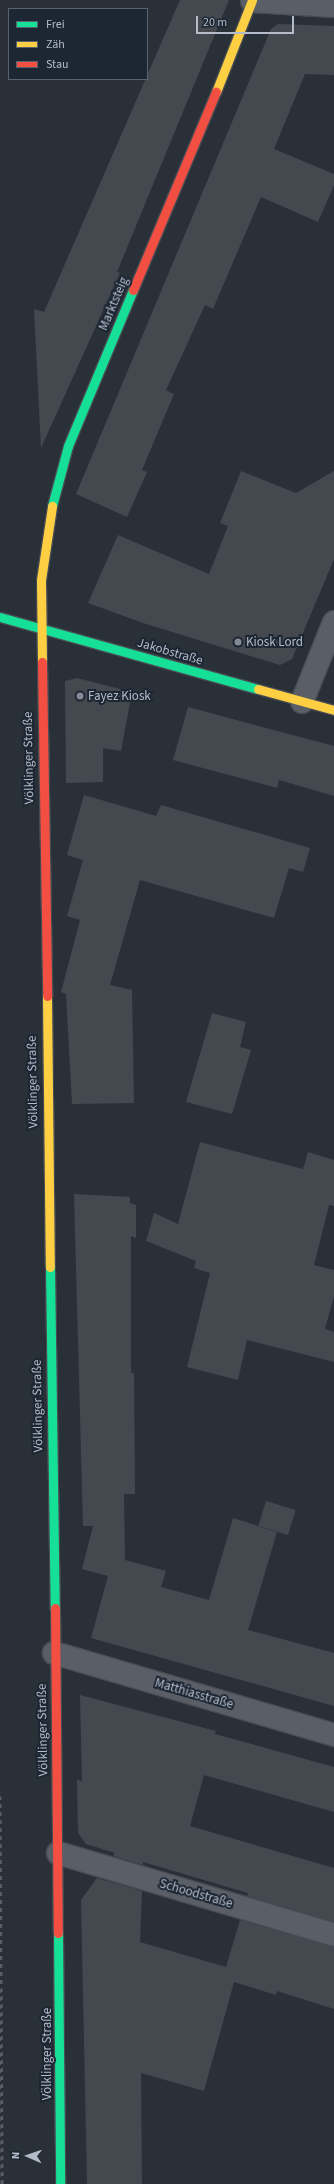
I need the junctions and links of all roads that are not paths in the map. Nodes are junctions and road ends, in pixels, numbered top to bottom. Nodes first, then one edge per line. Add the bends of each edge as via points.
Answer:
1 (252, 1) edge
2 (334, 6) edge
3 (0, 618) edge
4 (334, 622) edge
5 (41, 628) junction
6 (302, 702) junction
7 (334, 710) edge
8 (54, 1653) junction
9 (334, 1734) edge
10 (58, 1854) junction
11 (334, 1935) edge
12 (60, 2184) edge

1 - 2 street
1 - 5 street, Marktsteig via 60,468 42,566
3 - 5 street, Jakobstraße
4 - 6 street
5 - 6 street, Jakobstraße
5 - 8 street, Völklinger Straße
6 - 7 street, Jakobstraße
8 - 9 street, Matthiasstraße
8 - 10 street, Völklinger Straße
10 - 11 street, Schoodstraße
10 - 12 street, Völklinger Straße

